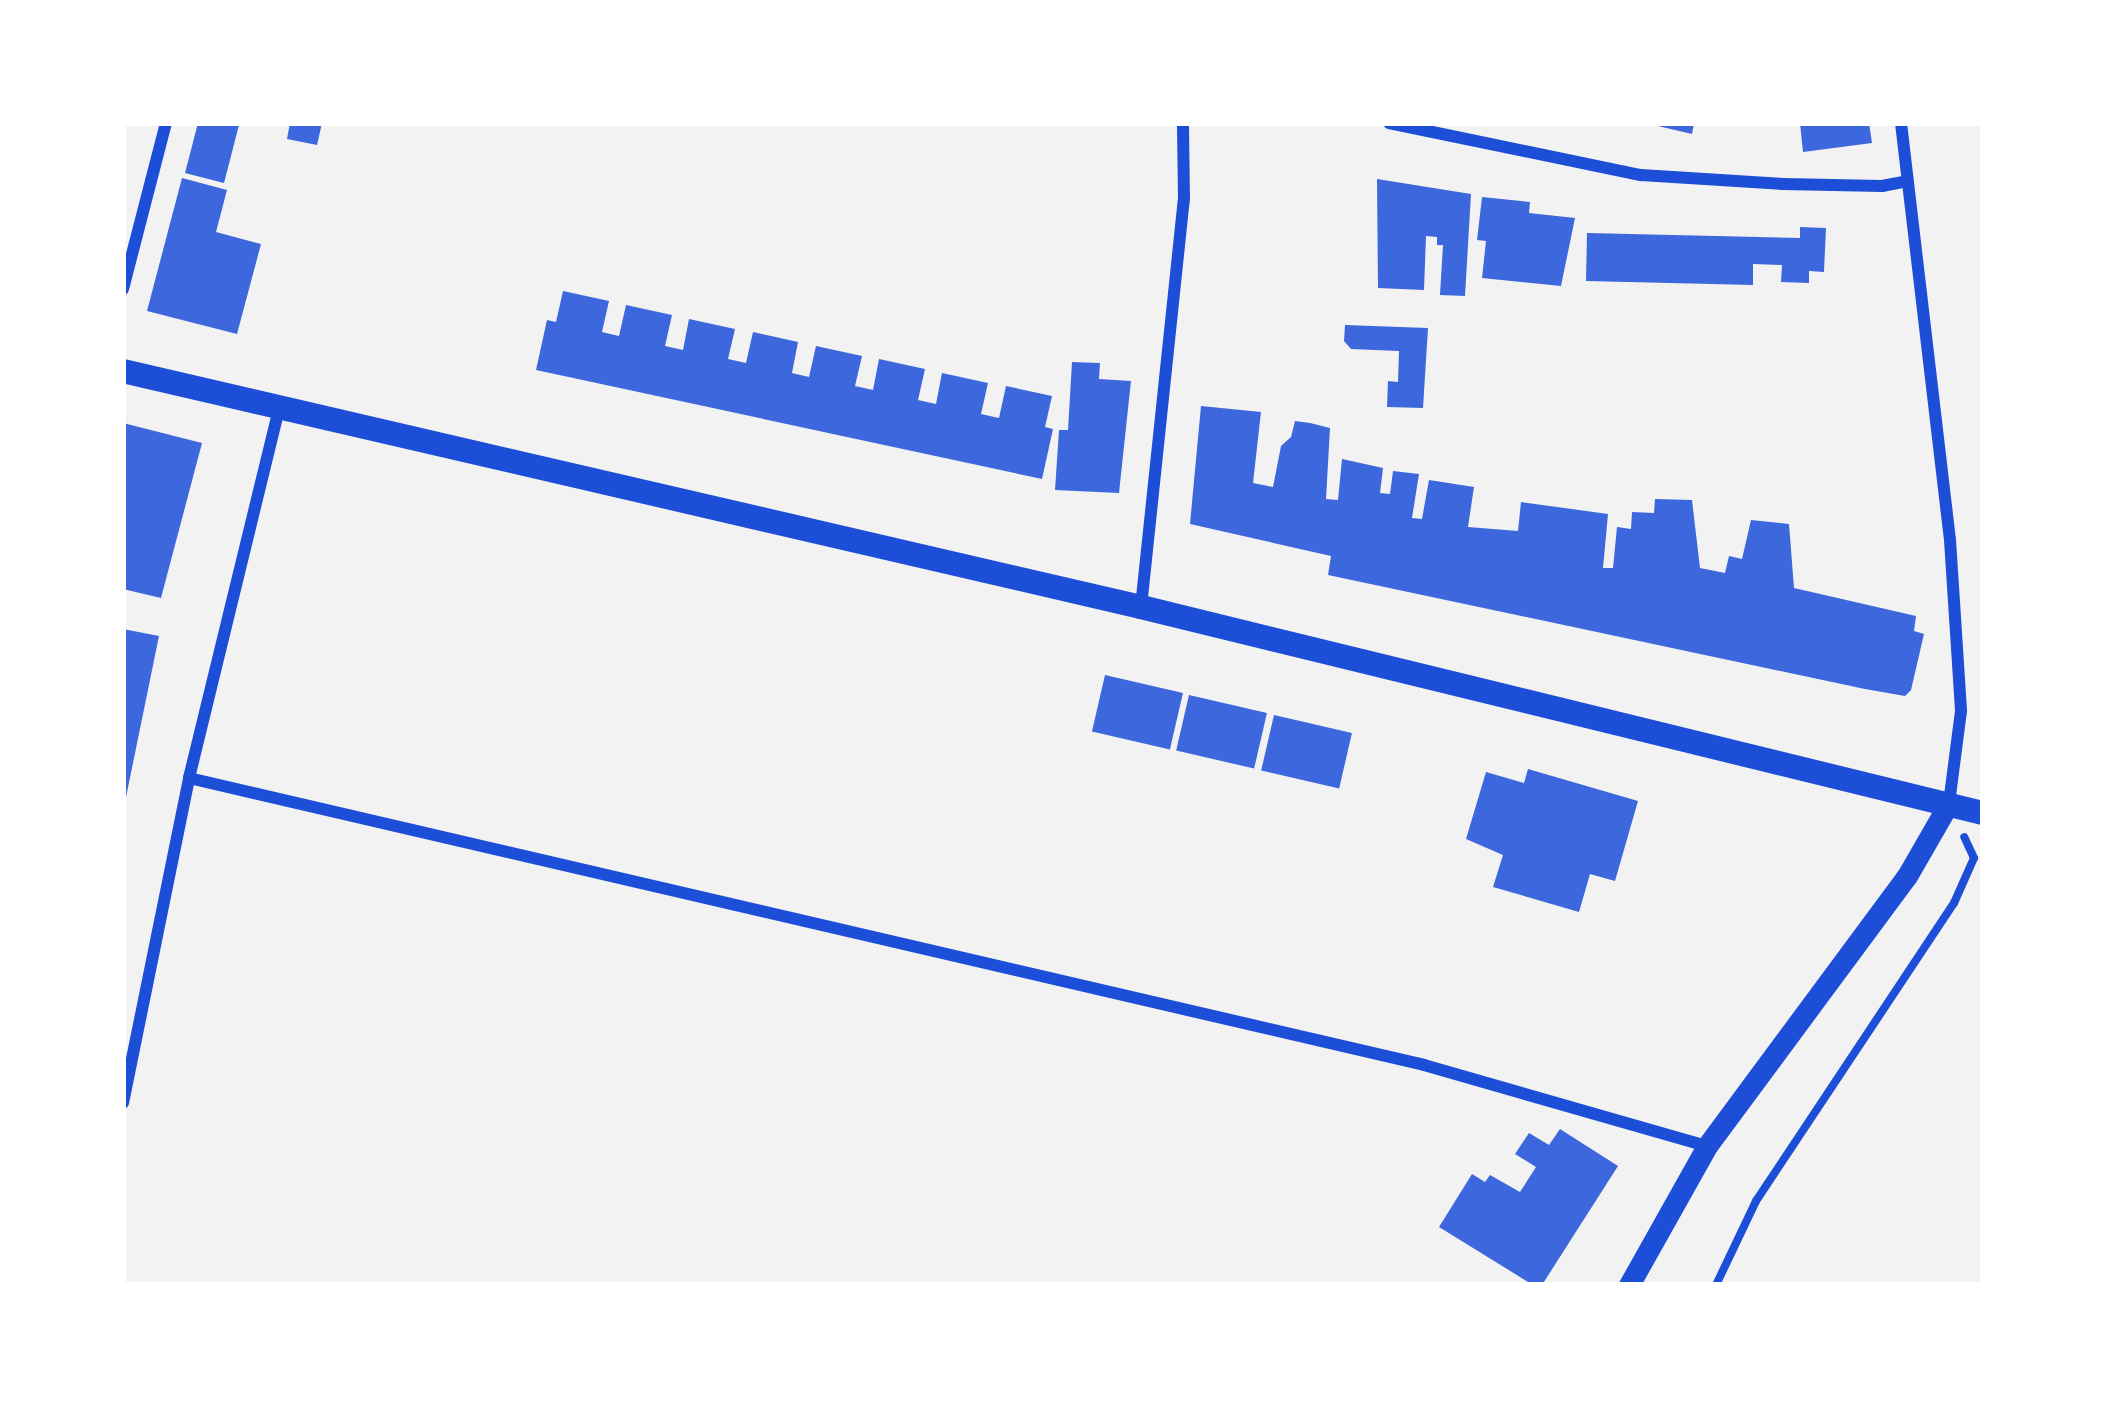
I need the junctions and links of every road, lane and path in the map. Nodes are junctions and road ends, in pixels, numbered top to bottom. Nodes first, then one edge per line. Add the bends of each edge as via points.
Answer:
1 (166, 123) edge
2 (1183, 123) edge
3 (1388, 123) edge
4 (1901, 123) edge
5 (1908, 181) junction
6 (123, 290) edge
7 (123, 371) edge
8 (279, 409) junction
9 (1141, 607) junction
10 (189, 778) junction
11 (1949, 803) junction
12 (1983, 813) edge
13 (123, 1103) edge
14 (1707, 1146) junction
15 (1629, 1285) edge
16 (1716, 1285) edge

1 - 6 street
2 - 9 street via 1182,220
3 - 5 street via 1641,175 1882,187
4 - 5 street
5 - 11 street via 1950,539 1961,711
7 - 8 main road
8 - 9 main road
8 - 10 street
9 - 11 main road
10 - 13 street
10 - 14 street via 1424,1065
11 - 12 main road
11 - 14 street via 1907,876
11 - 16 path via 1974,858 1954,903 1756,1201
14 - 15 street

